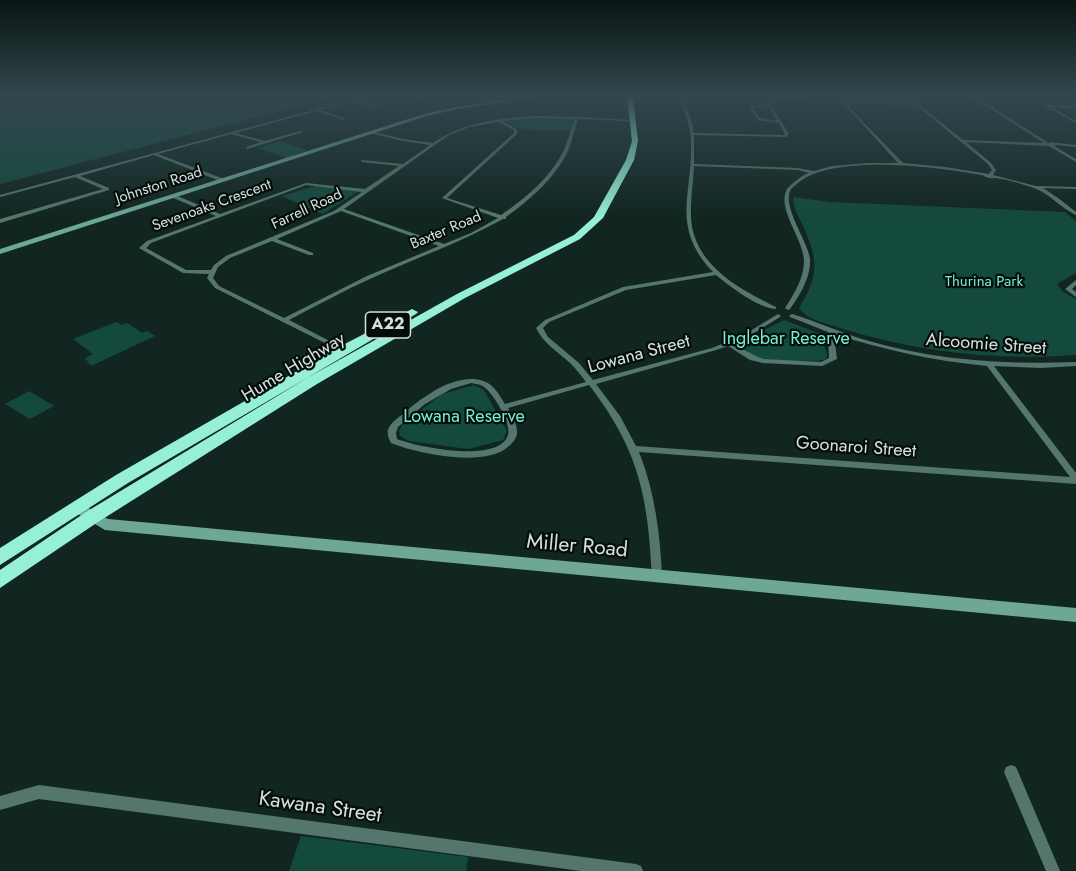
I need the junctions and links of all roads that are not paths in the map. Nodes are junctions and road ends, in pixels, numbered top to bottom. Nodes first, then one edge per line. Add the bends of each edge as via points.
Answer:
1 (213, 138) edge
2 (246, 138) edge
3 (282, 138) edge
4 (354, 138) edge
5 (394, 138) edge
6 (443, 138) edge
7 (511, 138) edge
8 (573, 138) edge
9 (628, 138) edge
10 (634, 138) edge
11 (692, 138) edge
12 (876, 138) edge
13 (959, 138) edge
14 (1035, 138) edge
15 (963, 141) junction
16 (265, 143) junction
17 (434, 144) junction
18 (1045, 144) junction
19 (1053, 146) junction
20 (1076, 146) edge
21 (247, 148) dead end
22 (153, 154) junction
23 (362, 161) dead end
24 (1076, 161) edge
25 (901, 164) junction
26 (403, 165) junction
27 (692, 165) junction
28 (812, 172) junction
29 (76, 176) junction
30 (990, 177) junction
31 (222, 180) junction
32 (1035, 187) junction
33 (1076, 188) edge
34 (367, 190) junction
35 (0, 196) edge
36 (173, 196) junction
37 (341, 209) junction
38 (1076, 214) edge
39 (221, 216) junction
40 (504, 218) junction
41 (0, 221) edge
42 (273, 239) junction
43 (443, 246) junction
44 (0, 252) edge
45 (311, 254) dead end
46 (212, 272) junction
47 (718, 273) junction
48 (1076, 282) edge
49 (1076, 295) edge
50 (788, 308) junction
51 (776, 312) junction
52 (792, 316) junction
53 (283, 321) junction
54 (831, 333) junction
55 (729, 344) junction
56 (343, 350) junction
57 (989, 364) junction
58 (1076, 364) edge
59 (592, 383) junction
60 (502, 407) junction
61 (634, 449) junction
62 (1076, 480) edge
63 (85, 512) junction
64 (0, 557) edge
65 (657, 576) junction
66 (0, 580) edge
67 (1076, 615) edge
68 (1011, 772) dead end
69 (0, 803) edge
70 (636, 871) edge
71 (1053, 871) edge

1 - 22 street
2 - 16 street
3 - 16 street
4 - 31 street, Johnston Road
5 - 17 street
6 - 17 street, Farrell Road
7 - 40 street via 444,198
8 - 40 street, Baxter Road via 563,158 527,201
9 - 56 highway, Hume Highway / A22 via 622,159 598,204 580,226
10 - 63 highway, Hume Highway / A22 via 630,160 598,218 577,237 461,296
11 - 27 street
12 - 25 street
13 - 15 street
14 - 18 street
15 - 18 street
15 - 30 street via 993,166
16 - 21 street
17 - 26 street, Farrell Road
18 - 19 street
19 - 20 street
19 - 24 street
22 - 29 street
22 - 31 street
23 - 26 street
25 - 28 street via 860,164
25 - 30 street
26 - 34 street, Farrell Road
27 - 28 street
27 - 47 street via 692,237
28 - 50 street via 792,185 786,200 807,260 804,280
29 - 35 street
29 - 41 street via 107,189
30 - 32 street
31 - 36 street, Johnston Road
32 - 33 street
32 - 38 street
34 - 37 street, Farrell Road
34 - 39 street, Sevenoaks Crescent via 306,184
36 - 39 street
36 - 44 street, Johnston Road
37 - 42 street, Farrell Road
37 - 43 street
39 - 46 street, Sevenoaks Crescent via 142,248 185,272
40 - 43 street, Baxter Road
42 - 45 street
42 - 46 street, Farrell Road via 228,257
43 - 53 street, Baxter Road via 378,273
46 - 53 street via 211,281 217,287
47 - 51 street
47 - 59 street via 625,288 542,324 540,332
48 - 49 street via 1068,289
50 - 51 street via 780,306
50 - 52 street via 794,312
51 - 52 street
51 - 55 street, Lowana Street
52 - 54 street, Alcoomie Street
53 - 56 street
54 - 55 street via 833,359 822,364 758,360
54 - 57 street, Alcoomie Street via 920,355
55 - 59 street, Lowana Street
56 - 63 highway, Hume Highway / A22
57 - 58 street, Alcoomie Street
57 - 62 street
59 - 60 street, Lowana Street
59 - 61 street
60 - 60 street via 513,427 513,436 506,445 477,454 420,450 401,444 391,435 397,423 435,392 450,385 471,381 484,384
61 - 62 street, Goonaroi Street
61 - 65 street via 650,513
63 - 64 highway, Hume Highway / A22
63 - 65 street, Miller Road via 105,524
63 - 66 highway, Hume Highway / A22
65 - 67 street, Miller Road
68 - 71 street
69 - 70 street, Kawana Street via 39,792

